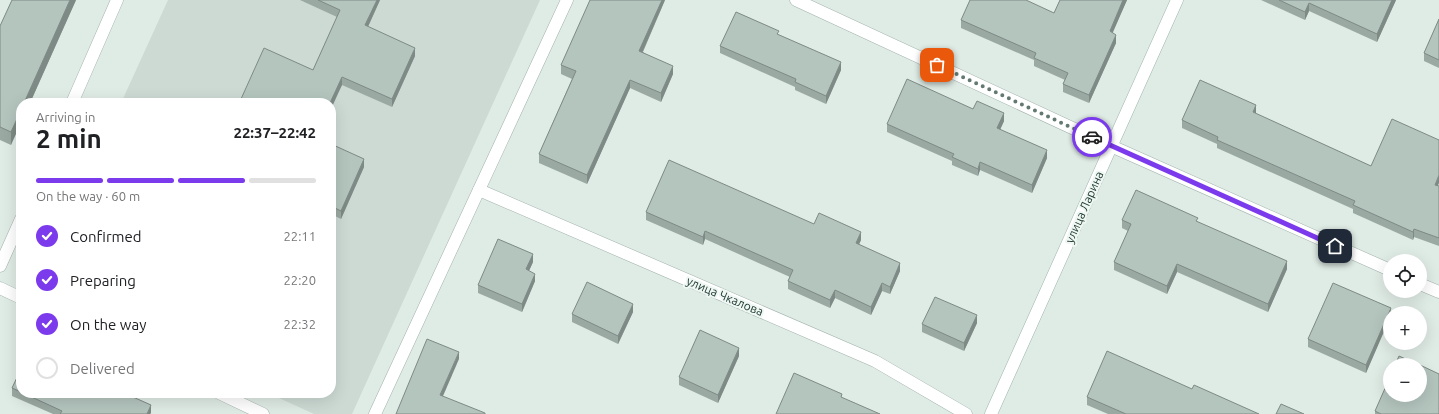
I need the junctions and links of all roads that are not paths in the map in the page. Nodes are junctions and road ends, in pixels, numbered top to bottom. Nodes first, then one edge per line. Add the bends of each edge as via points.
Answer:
1 (117, 0) edge
2 (567, 0) edge
3 (796, 0) edge
4 (1177, 0) edge
5 (74, 98) edge
6 (1111, 146) junction
7 (479, 190) junction
8 (16, 229) edge
9 (0, 266) edge
10 (1383, 267) edge
11 (1427, 287) edge
12 (0, 288) edge
13 (1439, 292) edge
14 (16, 296) edge
15 (229, 398) edge
16 (263, 414) edge
17 (375, 414) edge
18 (966, 414) edge
19 (991, 414) edge

1 - 5 street
2 - 7 street
3 - 6 street
4 - 6 street, улица Ларина
6 - 10 street
6 - 19 street, улица Ларина
7 - 17 street
7 - 18 street, улица Чкалова via 875,362
8 - 9 street
11 - 13 street
12 - 14 street
15 - 16 street

